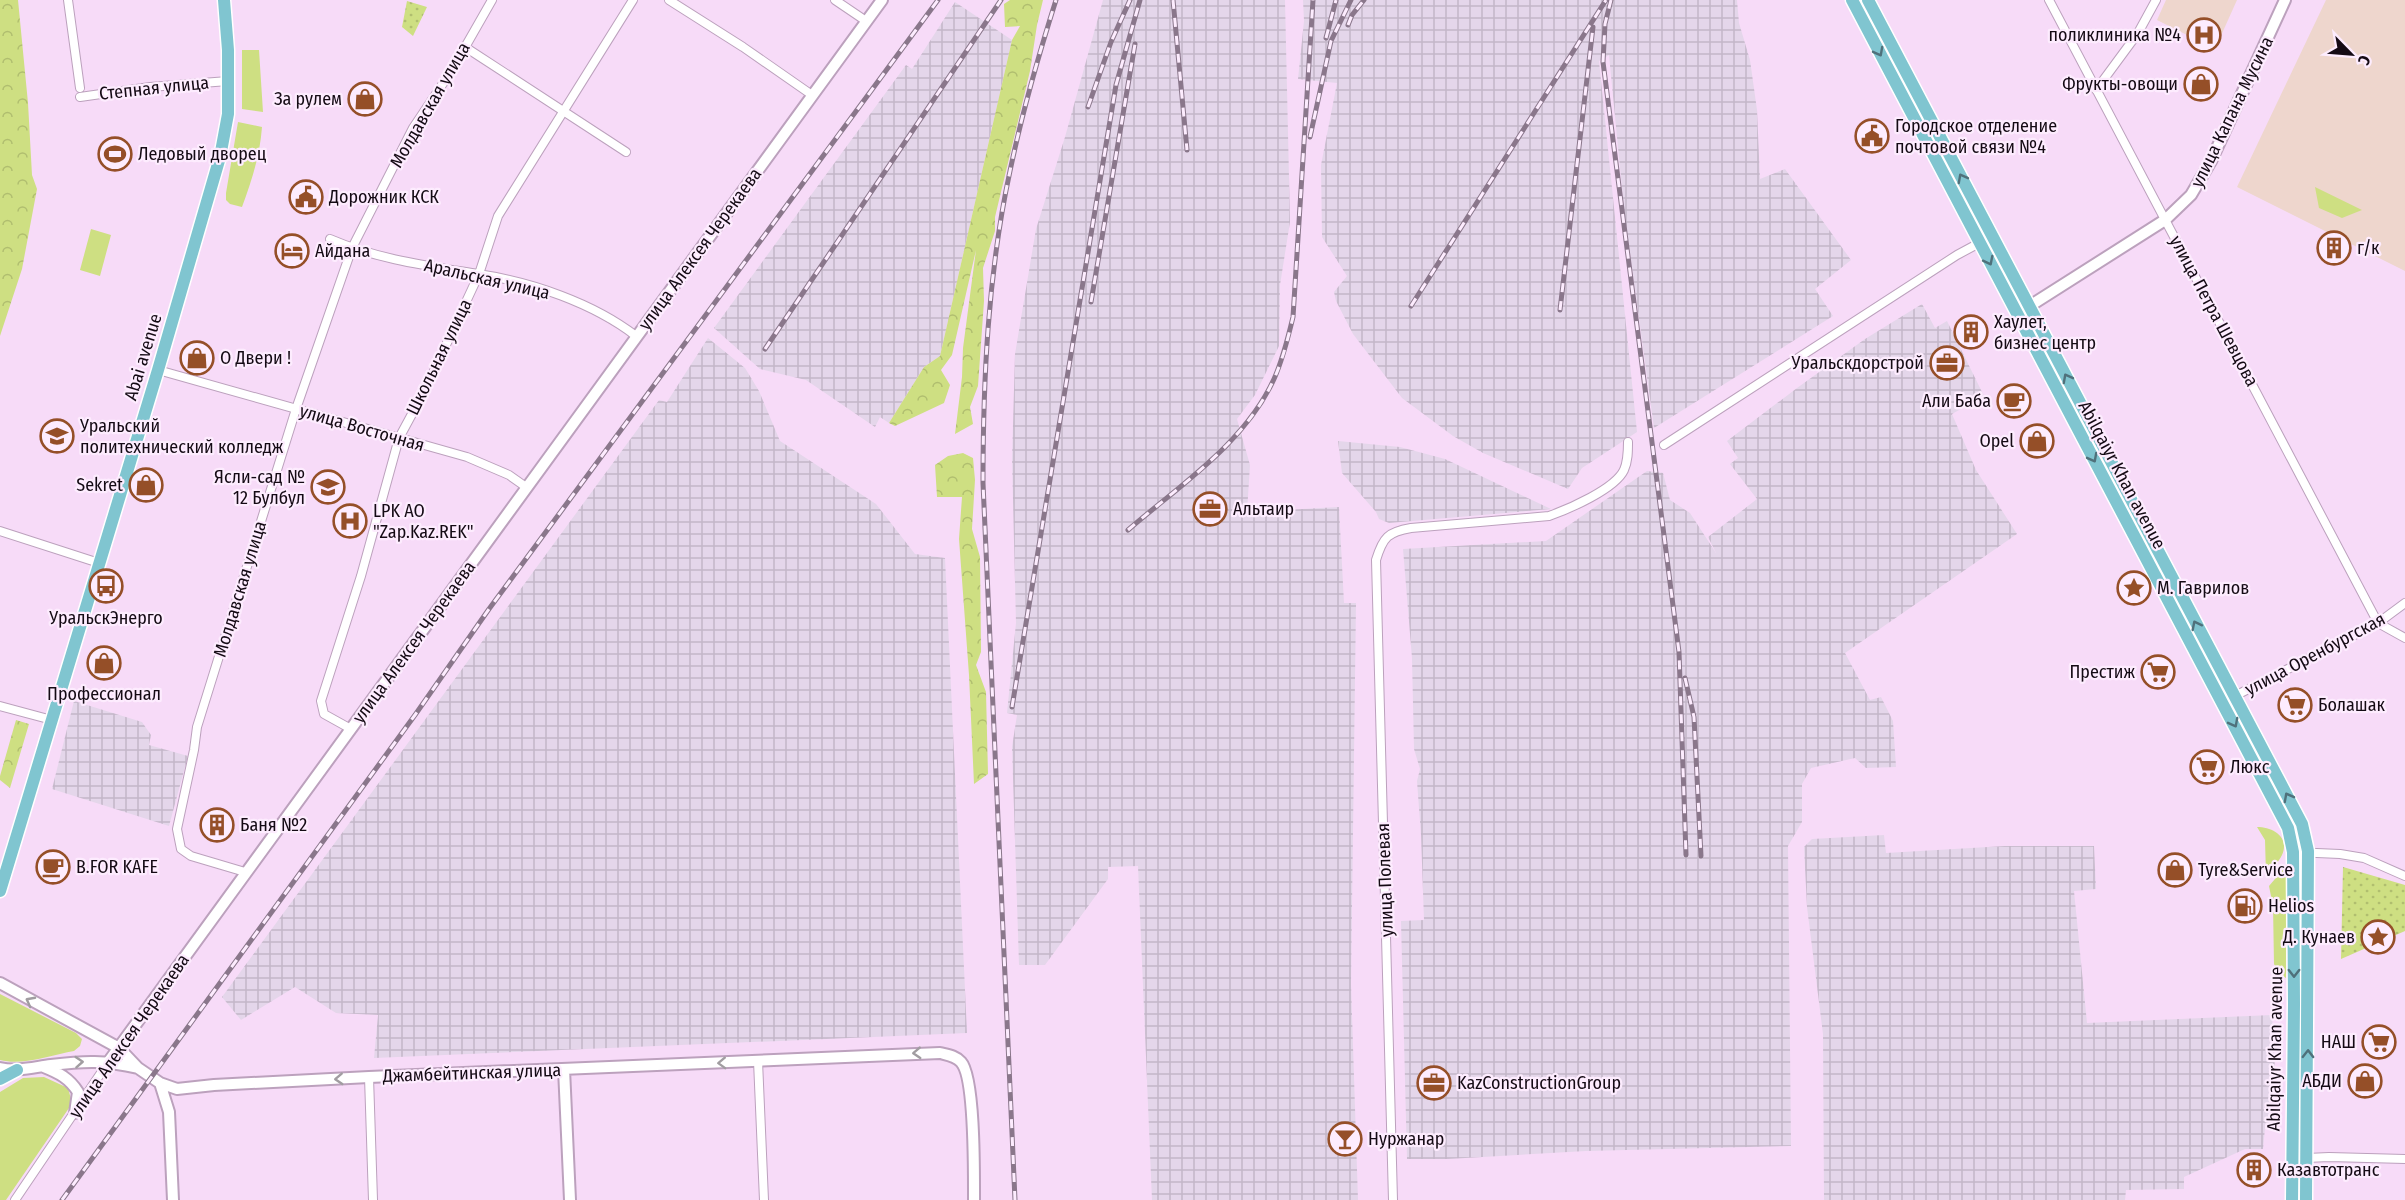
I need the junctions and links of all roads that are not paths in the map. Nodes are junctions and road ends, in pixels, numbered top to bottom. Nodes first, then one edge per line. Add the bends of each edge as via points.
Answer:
1 (68, 0) edge
2 (224, 0) edge
3 (492, 0) edge
4 (633, 0) edge
5 (669, 0) edge
6 (835, 0) edge
7 (882, 0) edge
8 (1852, 0) edge
9 (1868, 0) edge
10 (2049, 0) edge
11 (2156, 0) edge
12 (2285, 0) edge
13 (866, 21) junction
14 (465, 47) junction
15 (228, 81) junction
16 (2096, 90) junction
17 (812, 95) junction
18 (562, 112) junction
19 (626, 152) dead end
20 (2165, 220) junction
21 (1992, 236) junction
22 (330, 239) dead end
23 (1980, 243) junction
24 (352, 248) junction
25 (479, 274) junction
26 (2028, 304) junction
27 (2017, 314) junction
28 (636, 336) junction
29 (158, 370) junction
30 (296, 409) junction
31 (399, 438) junction
32 (1628, 442) dead end
33 (1664, 445) dead end
34 (526, 487) junction
35 (0, 531) edge
36 (99, 563) junction
37 (2405, 603) edge
38 (2378, 623) junction
39 (2405, 638) edge
40 (2229, 700) junction
41 (0, 706) edge
42 (52, 720) junction
43 (351, 729) junction
44 (2308, 851) junction
45 (2293, 852) junction
46 (245, 872) junction
47 (2405, 876) edge
48 (0, 891) edge
49 (0, 983) edge
50 (119, 1048) junction
51 (109, 1061) junction
52 (758, 1061) junction
53 (41, 1066) junction
54 (0, 1068) edge
55 (138, 1068) junction
56 (564, 1069) junction
57 (17, 1070) junction
58 (369, 1077) junction
59 (0, 1079) edge
60 (160, 1083) junction
61 (75, 1113) junction
62 (2307, 1158) junction
63 (2405, 1159) edge
64 (15, 1200) edge
65 (173, 1200) edge
66 (373, 1200) edge
67 (570, 1200) edge
68 (764, 1200) edge
69 (974, 1200) edge
70 (1393, 1200) edge
71 (2292, 1200) edge
72 (2306, 1200) edge

1 - 15 street, Степная улица via 80,92
2 - 15 main road, Abai avenue
3 - 14 street, Молдавская улица
4 - 18 street, Школьная улица
5 - 17 street
6 - 13 street
7 - 13 street, улица Алексея Черекаева
8 -> 23 main road, Abilqaiyr Khan avenue
21 -> 9 main road, Abilqaiyr Khan avenue
10 - 16 street, улица Петра Шевцова
11 - 16 street via 2138,33
12 - 20 street, улица Капана Мусина via 2211,161 2191,195
13 - 17 street, улица Алексея Черекаева
14 - 18 street
14 - 24 street, Молдавская улица via 413,128
15 - 29 main road, Abai avenue via 228,114 220,157
16 - 20 street, улица Петра Шевцова
17 - 28 street, улица Алексея Черекаева
18 - 19 street
18 - 25 street, Школьная улица via 498,216
20 - 26 street, улица Капана Мусина
20 - 38 street, улица Петра Шевцова
21 - 23 street
21 - 26 main road, Abilqaiyr Khan avenue
22 - 24 street, Аральская улица
23 -> 27 main road, Abilqaiyr Khan avenue
23 - 33 street
24 - 25 street, Аральская улица via 444,270
24 - 30 street, Молдавская улица
25 - 28 street, Аральская улица via 536,288 585,307
25 - 31 street, Школьная улица via 426,390
26 - 27 street, улица Капана Мусина
40 -> 26 main road, Abilqaiyr Khan avenue
27 -> 40 main road, Abilqaiyr Khan avenue via 2188,640
28 - 34 street, улица Алексея Черекаева
29 - 30 street, улица Восточная
29 - 36 main road, Abai avenue
30 - 31 street, улица Восточная
30 - 46 street, Молдавская улица via 197,727 177,829 181,849 191,856
31 - 34 street, улица Восточная via 466,457 509,475
31 - 43 street, Школьная улица via 321,700 324,714
32 - 70 street, улица Полевая via 1628,459 1620,476 1577,505 1549,516 1395,531 1380,546 1376,560
34 - 43 street, улица Алексея Черекаева
35 - 36 street
36 - 42 main road, Abai avenue
37 - 38 street, улица Оренбургская
38 - 39 street
38 - 40 street, улица Оренбургская
44 -> 40 main road, Abilqaiyr Khan avenue via 2302,824
40 -> 45 main road, Abilqaiyr Khan avenue via 2285,819
41 - 42 street
42 - 48 main road, Abai avenue
43 - 46 street, улица Алексея Черекаева
44 - 45 street
44 - 47 street via 2364,858
62 -> 44 main road, Abilqaiyr Khan avenue
45 -> 71 main road, Abilqaiyr Khan avenue
46 - 50 street, улица Алексея Черекаева
50 -> 49 street, Джамбейтинская улица
50 - 51 street, улица Алексея Черекаева
50 - 55 street, Джамбейтинская улица
53 -> 51 street
51 - 55 street
51 - 61 street, улица Алексея Черекаева
52 -> 56 street, Джамбейтинская улица
52 - 68 street
69 -> 52 street, Джамбейтинская улица via 967,1072 956,1058 940,1053
53 - 57 street
53 - 61 street via 71,1082 78,1092
54 - 57 street
55 - 60 street, Джамбейтинская улица
56 - 58 street, Джамбейтинская улица
56 - 67 street
57 - 59 main road
58 -> 60 street, Джамбейтинская улица via 193,1089
58 - 66 street
60 - 65 street via 169,1112
61 - 64 street, улица Алексея Черекаева
62 - 63 street
62 - 72 main road, Abilqaiyr Khan avenue

